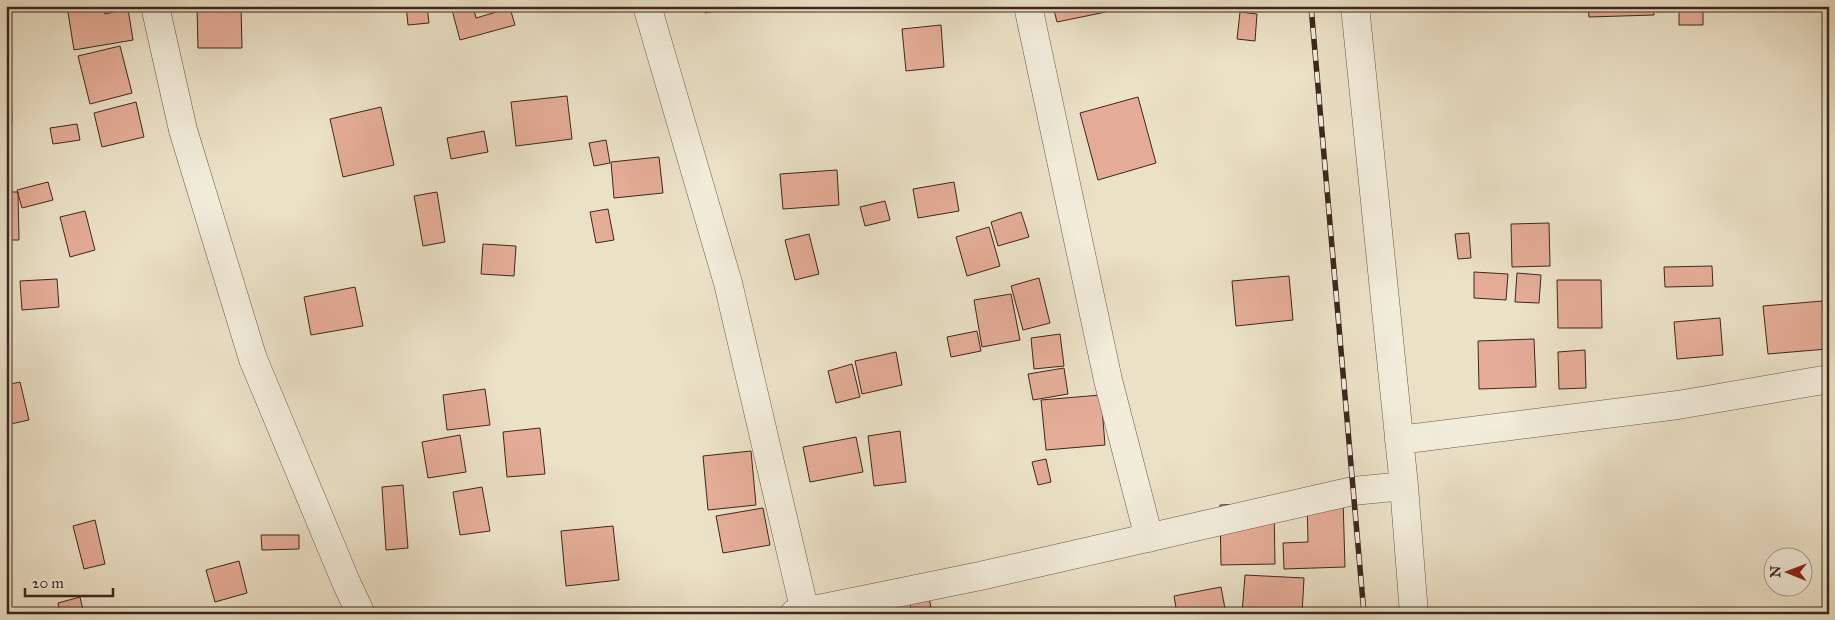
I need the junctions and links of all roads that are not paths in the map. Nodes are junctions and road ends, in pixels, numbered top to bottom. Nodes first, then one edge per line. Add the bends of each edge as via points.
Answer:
1 (155, 6) edge
2 (647, 6) edge
3 (1028, 6) edge
4 (1355, 6) edge
5 (1829, 379) edge
6 (1399, 440) junction
7 (1404, 486) junction
8 (1149, 538) junction
9 (800, 613) edge
10 (360, 614) edge
11 (1414, 614) edge

1 - 10 street via 184,130 253,359
2 - 9 street via 728,283
3 - 8 street via 1108,380
4 - 6 street
5 - 6 street via 1678,405
6 - 7 street
7 - 8 street via 1353,491
7 - 11 street
8 - 9 street

